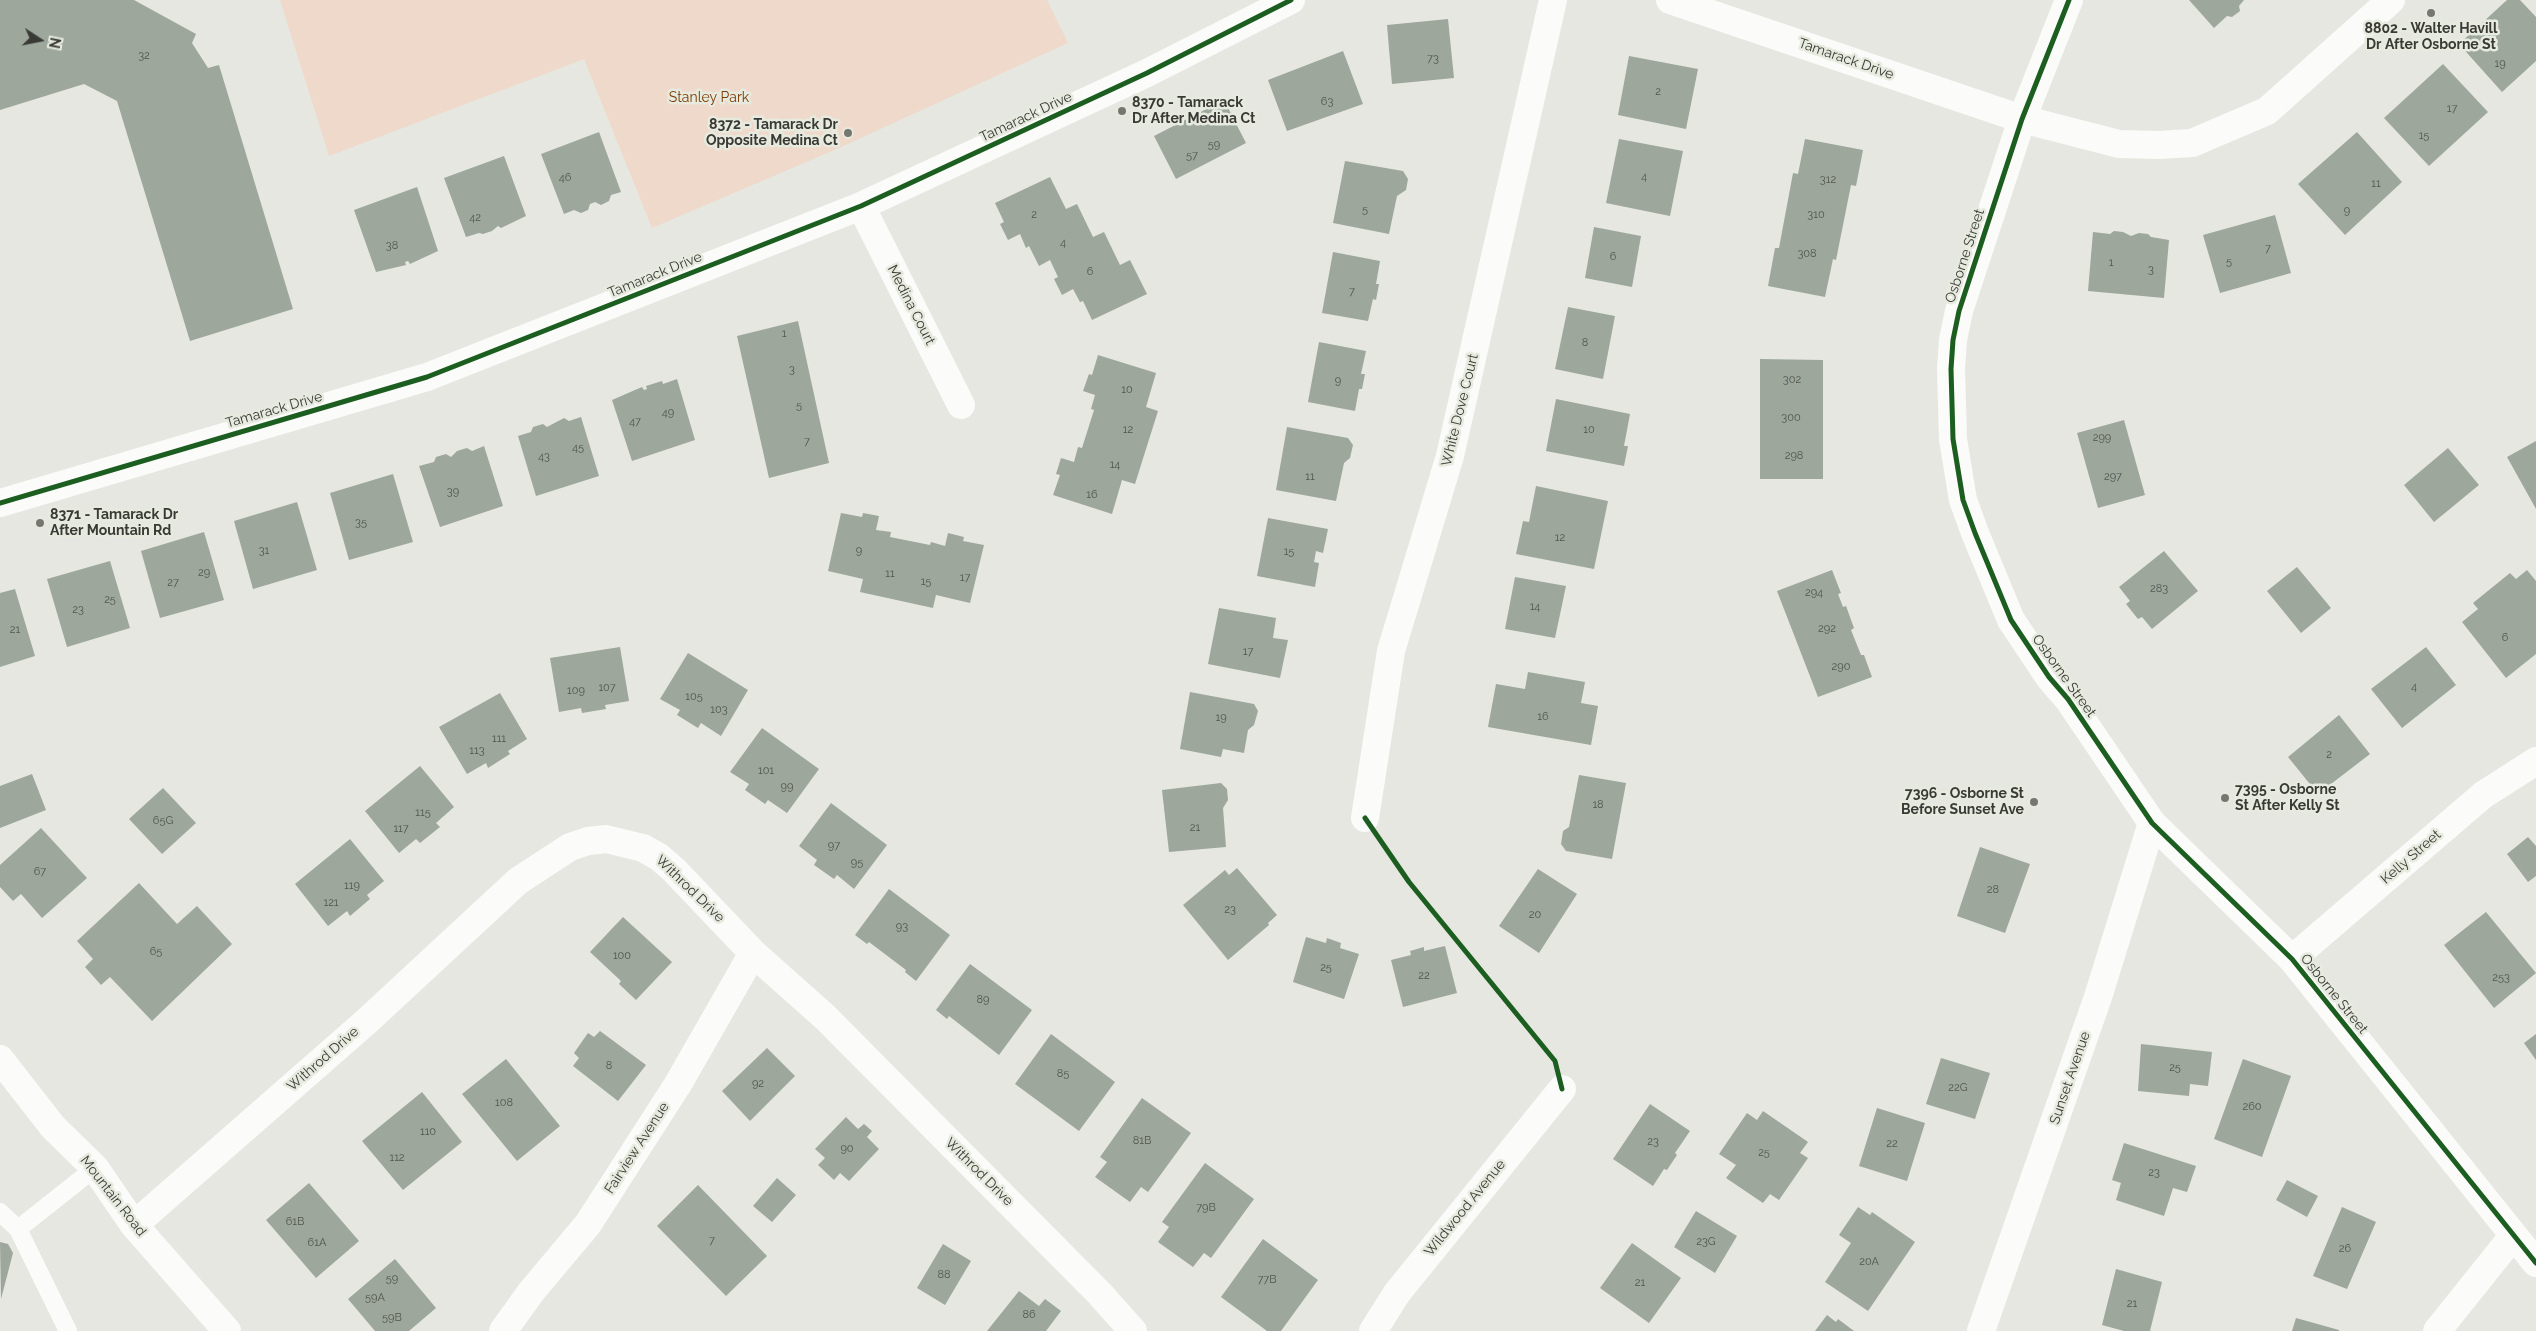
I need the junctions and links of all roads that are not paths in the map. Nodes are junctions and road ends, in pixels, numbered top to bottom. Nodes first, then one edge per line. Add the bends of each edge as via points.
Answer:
1 (1291, 0) edge
2 (1553, 0) edge
3 (1670, 0) edge
4 (2069, 0) edge
5 (2391, 0) edge
6 (2022, 118) junction
7 (861, 206) junction
8 (962, 404) dead end
9 (0, 503) edge
10 (2536, 762) edge
11 (1365, 818) dead end
12 (2152, 823) junction
13 (753, 953) junction
14 (2292, 959) junction
15 (0, 1059) edge
16 (1562, 1089) dead end
17 (95, 1168) junction
18 (0, 1212) edge
19 (134, 1225) junction
20 (18, 1229) junction
21 (2514, 1236) junction
22 (2536, 1263) edge
23 (68, 1331) edge
24 (227, 1331) edge
25 (503, 1331) edge
26 (1134, 1331) edge
27 (1373, 1331) edge
28 (1981, 1331) edge
29 (2437, 1331) edge

1 - 7 street, Tamarack Drive via 1147,73
2 - 11 street, White Dove Court via 1450,456 1391,651
3 - 6 street, Tamarack Drive
4 - 6 street, Osborne Street
5 - 6 street, Tamarack Drive via 2267,111 2192,143 2119,144
6 - 12 street, Osborne Street via 1959,311 1953,340 1952,439 1957,469 1963,500 2011,620
7 - 8 street, Medina Court
7 - 9 street, Tamarack Drive via 427,378
10 - 14 street, Kelly Street via 2483,795
12 - 14 street, Osborne Street
12 - 28 street, Sunset Avenue via 2098,998
13 - 19 street, Withrod Drive via 659,857 643,848 606,839 570,847 518,881 368,1021
13 - 25 street, Fairview Avenue via 678,1084 588,1224
13 - 26 street, Withrod Drive via 826,1017
14 - 21 street, Osborne Street
15 - 17 street, Mountain Road via 53,1127
16 - 27 street, Wildwood Avenue via 1397,1293
17 - 19 street, Mountain Road
17 - 20 lane
18 - 20 lane
19 - 24 street, Mountain Road
20 - 23 lane
21 - 22 street, Osborne Street
21 - 29 street

